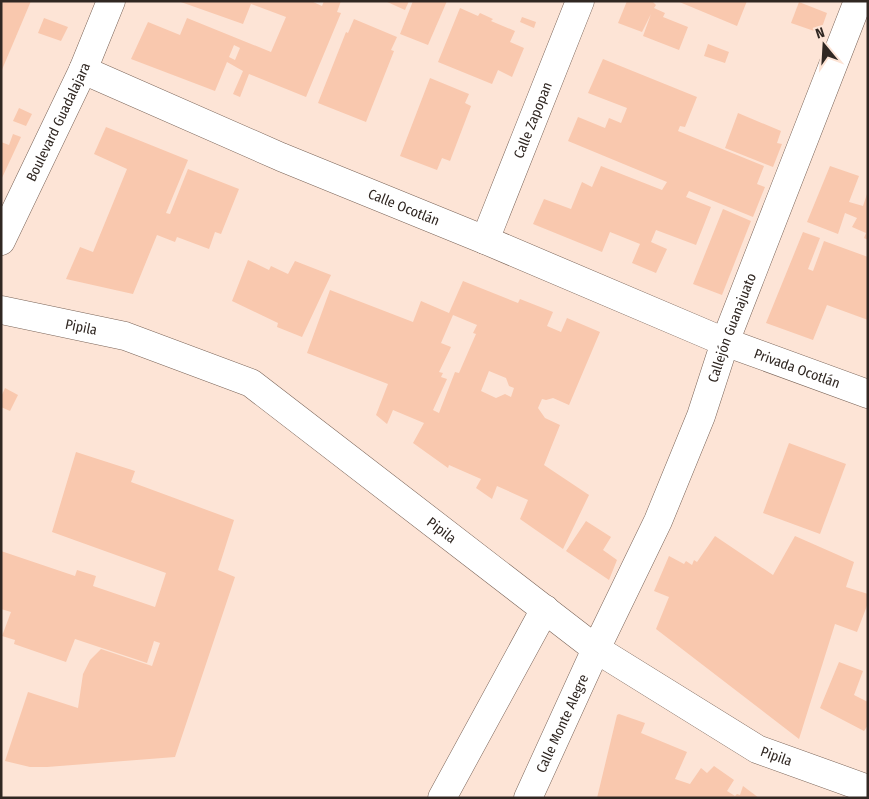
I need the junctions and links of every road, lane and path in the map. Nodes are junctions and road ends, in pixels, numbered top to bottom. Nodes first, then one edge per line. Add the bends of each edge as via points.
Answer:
1 (110, 1) edge
2 (580, 1) edge
3 (858, 1) edge
4 (83, 70) junction
5 (485, 240) junction
6 (1, 241) edge
7 (1, 310) edge
8 (725, 342) junction
9 (868, 394) edge
10 (545, 609) junction
11 (596, 649) junction
12 (868, 789) edge
13 (442, 798) edge
14 (528, 798) edge

1 - 4 main road, Boulevard Guadalajara
2 - 5 main road, Calle Zapopan
3 - 8 main road, Callejón Guanajuato
4 - 5 main road, Calle Ocotlán via 281,157
4 - 6 main road, Boulevard Guadalajara
5 - 8 main road, Calle Ocotlán
7 - 10 main road, Pipila via 125,336 251,383
8 - 9 main road, Privada Ocotlán
8 - 11 main road, Callejón Guanajuato via 701,416 658,521
10 - 11 main road, Pipila
10 - 13 main road
11 - 12 main road, Pipila via 757,748
11 - 14 main road, Calle Monte Alegre

